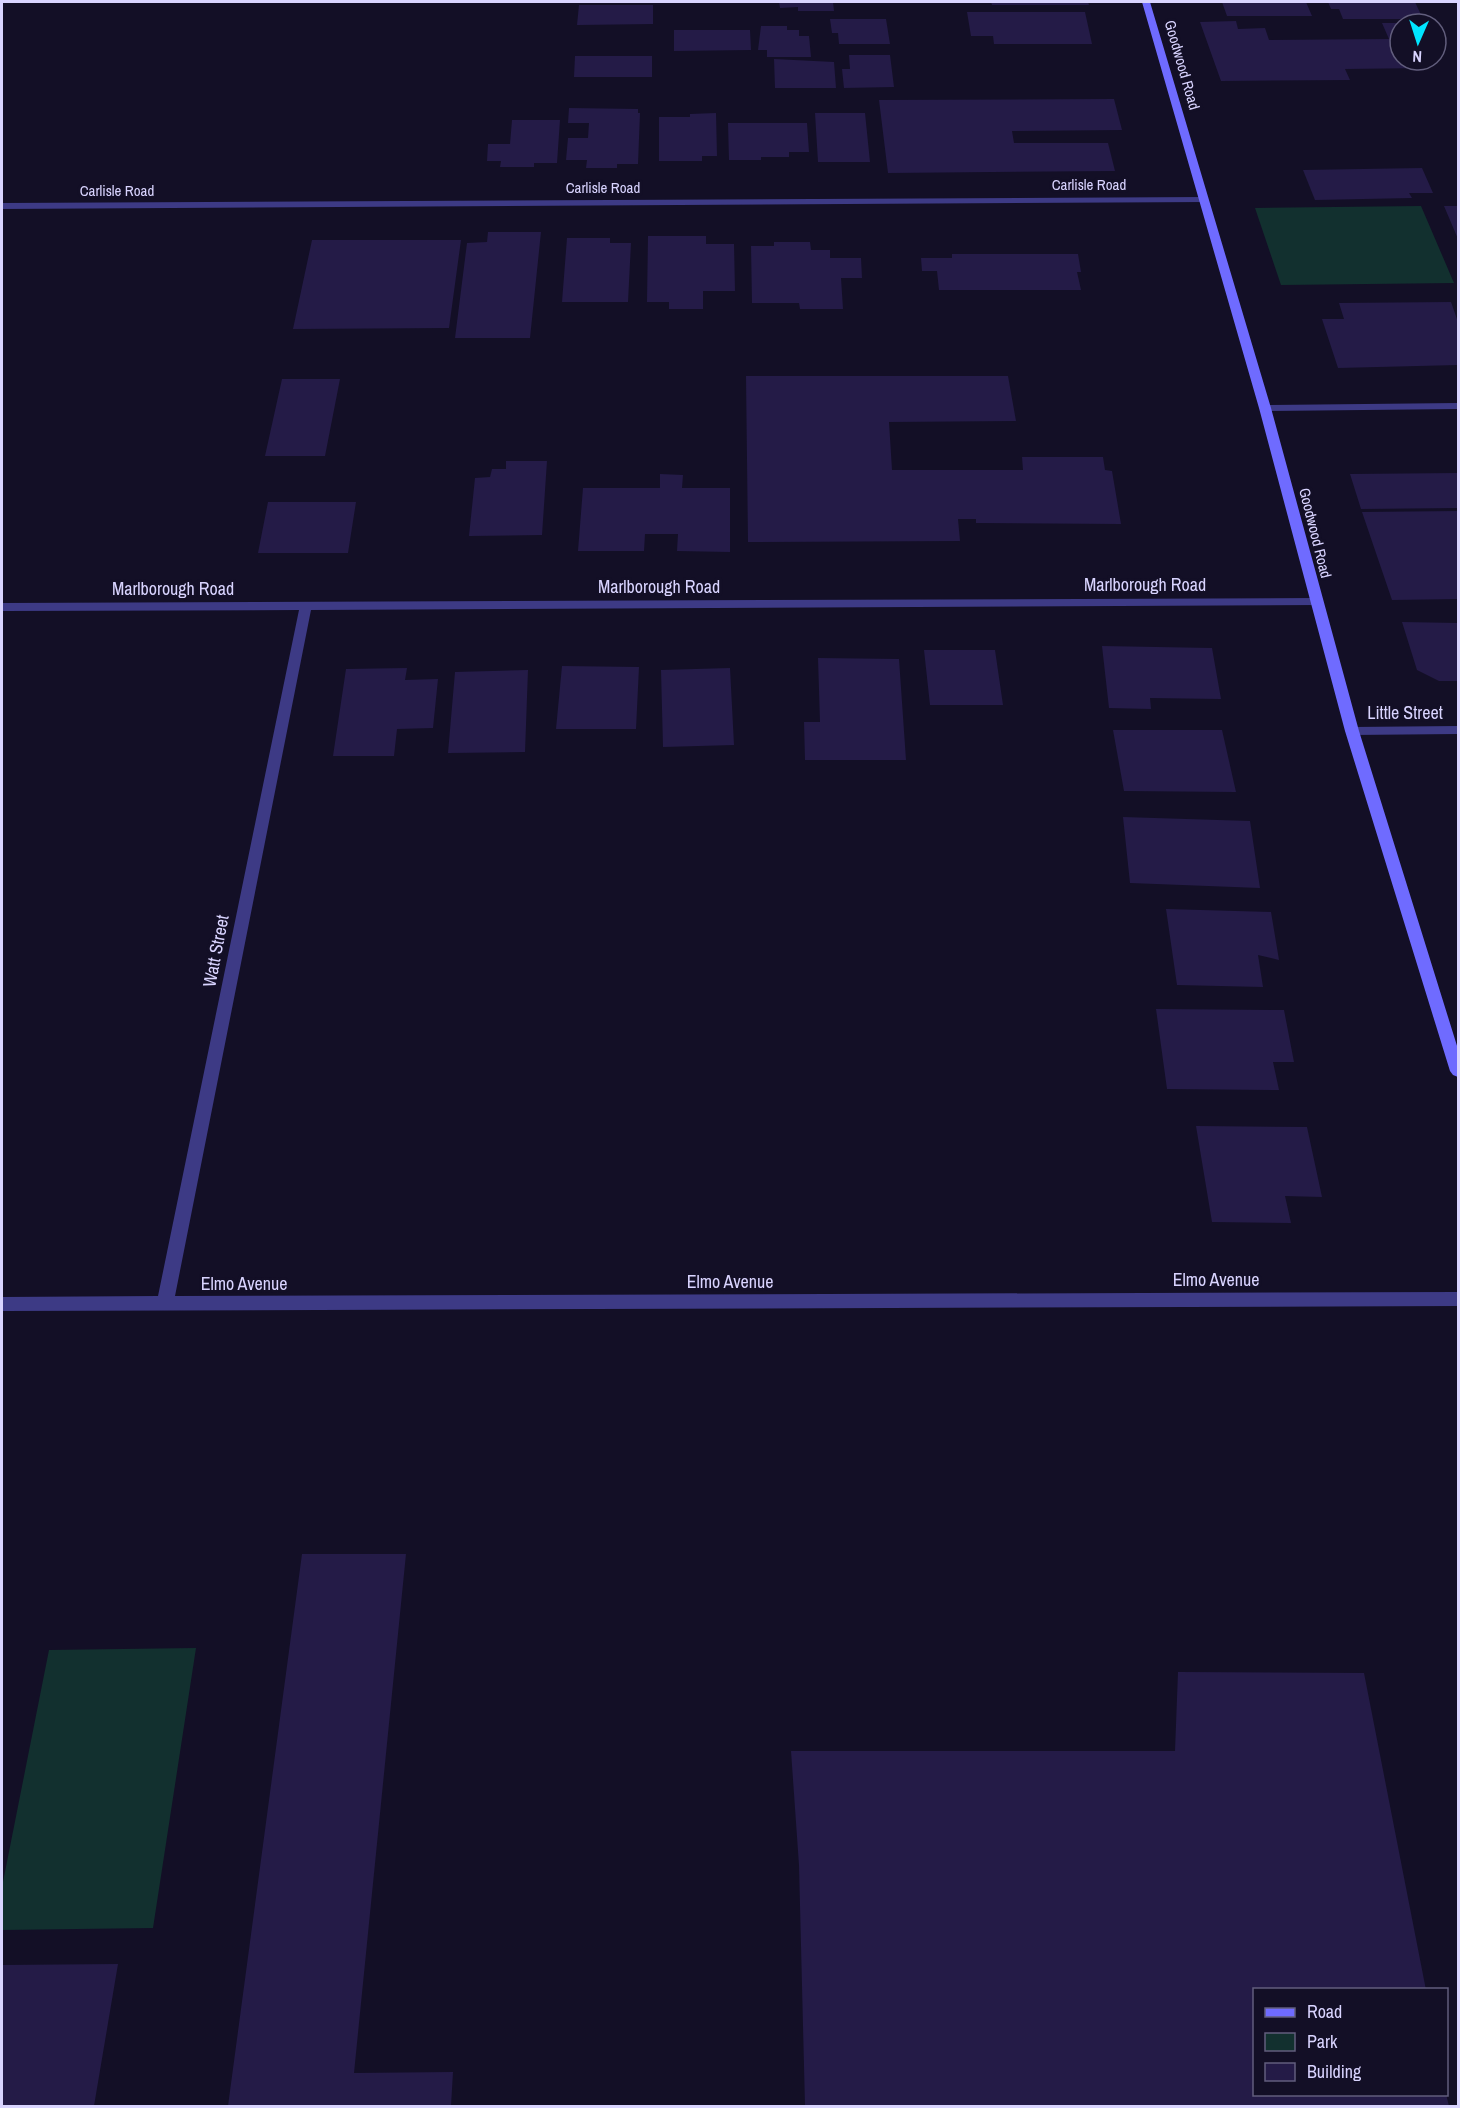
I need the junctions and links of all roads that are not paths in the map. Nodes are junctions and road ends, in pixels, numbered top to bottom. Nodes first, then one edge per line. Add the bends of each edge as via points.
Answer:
1 (1146, 2) edge
2 (1204, 200) junction
3 (2, 206) edge
4 (1458, 406) edge
5 (1265, 408) junction
6 (1316, 602) junction
7 (306, 606) junction
8 (2, 607) edge
9 (1458, 730) edge
10 (1352, 731) junction
11 (1458, 1071) edge
12 (1458, 1299) edge
13 (2, 1304) edge
14 (165, 1304) junction

1 - 2 main road, Goodwood Road
2 - 3 street, Carlisle Road
2 - 5 main road, Goodwood Road
4 - 5 street
5 - 6 main road, Goodwood Road
6 - 7 street, Marlborough Road
6 - 10 main road, Goodwood Road
7 - 8 street, Marlborough Road
7 - 14 street, Watt Street
9 - 10 street, Little Street
10 - 11 main road, Goodwood Road
12 - 14 street, Elmo Avenue
13 - 14 street, Elmo Avenue

